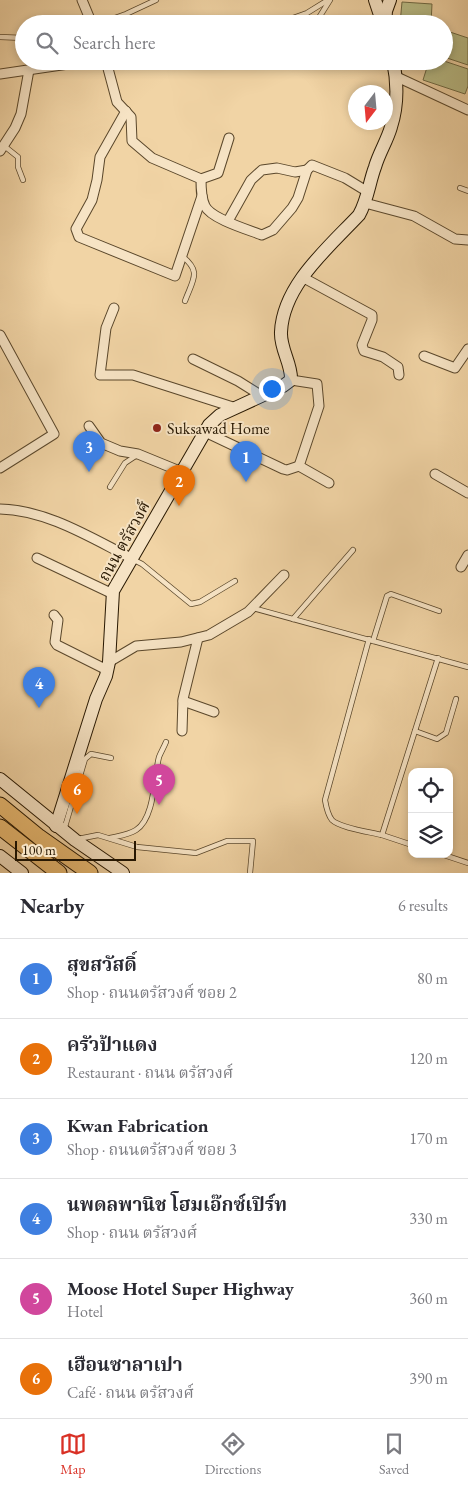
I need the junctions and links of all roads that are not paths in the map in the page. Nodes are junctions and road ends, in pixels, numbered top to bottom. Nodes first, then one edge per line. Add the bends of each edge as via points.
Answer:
1 (82, 0) edge
2 (156, 0) edge
3 (329, 0) edge
4 (375, 0) edge
5 (390, 0) edge
6 (88, 15) edge
7 (123, 15) edge
8 (301, 15) edge
9 (320, 15) edge
10 (381, 15) edge
11 (385, 15) edge
12 (0, 37) edge
13 (15, 38) edge
14 (28, 70) joint
15 (108, 70) edge
16 (395, 70) edge
17 (0, 74) edge
18 (396, 77) junction
19 (468, 110) edge
20 (126, 111) junction
21 (229, 138) dead end
22 (2, 148) edge
23 (307, 170) junction
24 (200, 179) junction
25 (23, 180) dead end
26 (460, 188) dead end
27 (468, 191) edge
28 (202, 196) junction
29 (367, 198) junction
30 (228, 221) junction
31 (468, 240) edge
32 (182, 256) junction
33 (302, 277) junction
34 (185, 301) dead end
35 (114, 308) dead end
36 (0, 335) edge
37 (468, 349) edge
38 (424, 356) dead end
39 (193, 359) dead end
40 (398, 375) dead end
41 (291, 380) junction
42 (262, 396) junction
43 (236, 408) junction
44 (89, 426) dead end
45 (205, 432) junction
46 (138, 454) junction
47 (300, 466) junction
48 (0, 468) edge
49 (182, 472) junction
50 (435, 474) dead end
51 (329, 484) dead end
52 (110, 487) dead end
53 (468, 493) edge
54 (0, 509) edge
55 (354, 550) dead end
56 (468, 555) edge
57 (37, 558) dead end
58 (131, 558) junction
59 (462, 567) dead end
60 (284, 575) dead end
61 (235, 580) dead end
62 (113, 594) junction
63 (252, 608) junction
64 (439, 611) dead end
65 (54, 615) dead end
66 (293, 619) junction
67 (198, 638) junction
68 (371, 640) junction
69 (438, 658) junction
70 (108, 666) junction
71 (468, 667) edge
72 (456, 699) dead end
73 (183, 701) junction
74 (214, 712) dead end
75 (182, 731) dead end
76 (415, 731) junction
77 (166, 742) dead end
78 (111, 758) dead end
79 (0, 779) edge
80 (0, 805) edge
81 (0, 826) edge
82 (60, 828) junction
83 (382, 835) junction
84 (108, 838) junction
85 (75, 840) junction
86 (408, 844) edge
87 (0, 856) edge
88 (452, 858) edge
89 (468, 863) edge
90 (22, 873) edge
91 (58, 873) edge
92 (90, 873) edge
93 (123, 873) edge
94 (250, 873) edge

1 - 6 street
2 - 7 lane
3 - 8 lane
3 - 9 lane
4 - 10 street
5 - 11 street
12 - 13 lane
14 - 17 street
14 - 22 street via 21,114
15 - 20 street via 117,102
16 - 18 street
18 - 19 street
18 - 29 street via 397,96 391,127
20 - 24 street via 131,117 132,141 152,158
20 - 32 street via 100,157 92,200 76,229 79,237 175,276
21 - 24 street via 218,173
22 - 25 lane via 18,157
23 - 29 street via 312,165 344,178
23 - 30 street via 262,170 251,180
23 - 30 street via 298,198 273,230 262,235
24 - 28 street
26 - 27 lane
28 - 30 street via 206,208
28 - 32 street
29 - 31 street via 414,216 455,239
29 - 33 street via 359,215
32 - 34 lane via 192,264 195,272
33 - 40 street via 372,315 362,345 364,351 383,357 398,367
33 - 41 street via 285,310 281,332 284,352 292,371
35 - 43 street via 106,328 100,375 133,375
36 - 48 street via 54,434
37 - 38 street via 456,368
39 - 42 street
41 - 42 street, ถนน ตรัสวงศ์
41 - 47 street via 317,384 319,406
42 - 43 street, ถนน ตรัสวงศ์
43 - 45 street, ถนน ตรัสวงศ์ via 220,415
44 - 46 street via 102,443
45 - 47 street via 282,469
45 - 49 street, ถนน ตรัสวงศ์
46 - 49 street
46 - 52 lane via 125,463
47 - 51 street
49 - 58 street, ถนน ตรัสวงศ์
50 - 53 street
54 - 58 street via 54,521
55 - 66 lane
56 - 59 street
57 - 62 street
58 - 61 lane via 191,604 200,602
58 - 62 street, ถนน ตรัสวงศ์
60 - 63 street
62 - 70 street, ถนน ตรัสวงศ์
63 - 66 lane
63 - 67 street via 209,635
64 - 68 lane via 391,594 387,596
65 - 70 street via 58,620 57,645
66 - 68 lane
67 - 70 street via 136,646
67 - 73 street
68 - 69 lane
68 - 83 lane via 325,800 332,820
69 - 71 lane
69 - 76 lane
70 - 82 street, ถนน ตรัสวงศ์
72 - 76 lane via 446,733 437,739
73 - 74 street
73 - 75 street
76 - 83 lane
77 - 84 lane via 143,821 136,830
78 - 82 lane via 91,754 86,760
79 - 82 street
80 - 92 highway
81 - 91 highway
82 - 85 street
83 - 86 lane
84 - 85 lane via 98,835
84 - 94 lane via 137,847 196,853 227,841 254,841
85 - 93 street
87 - 90 street
88 - 89 lane

